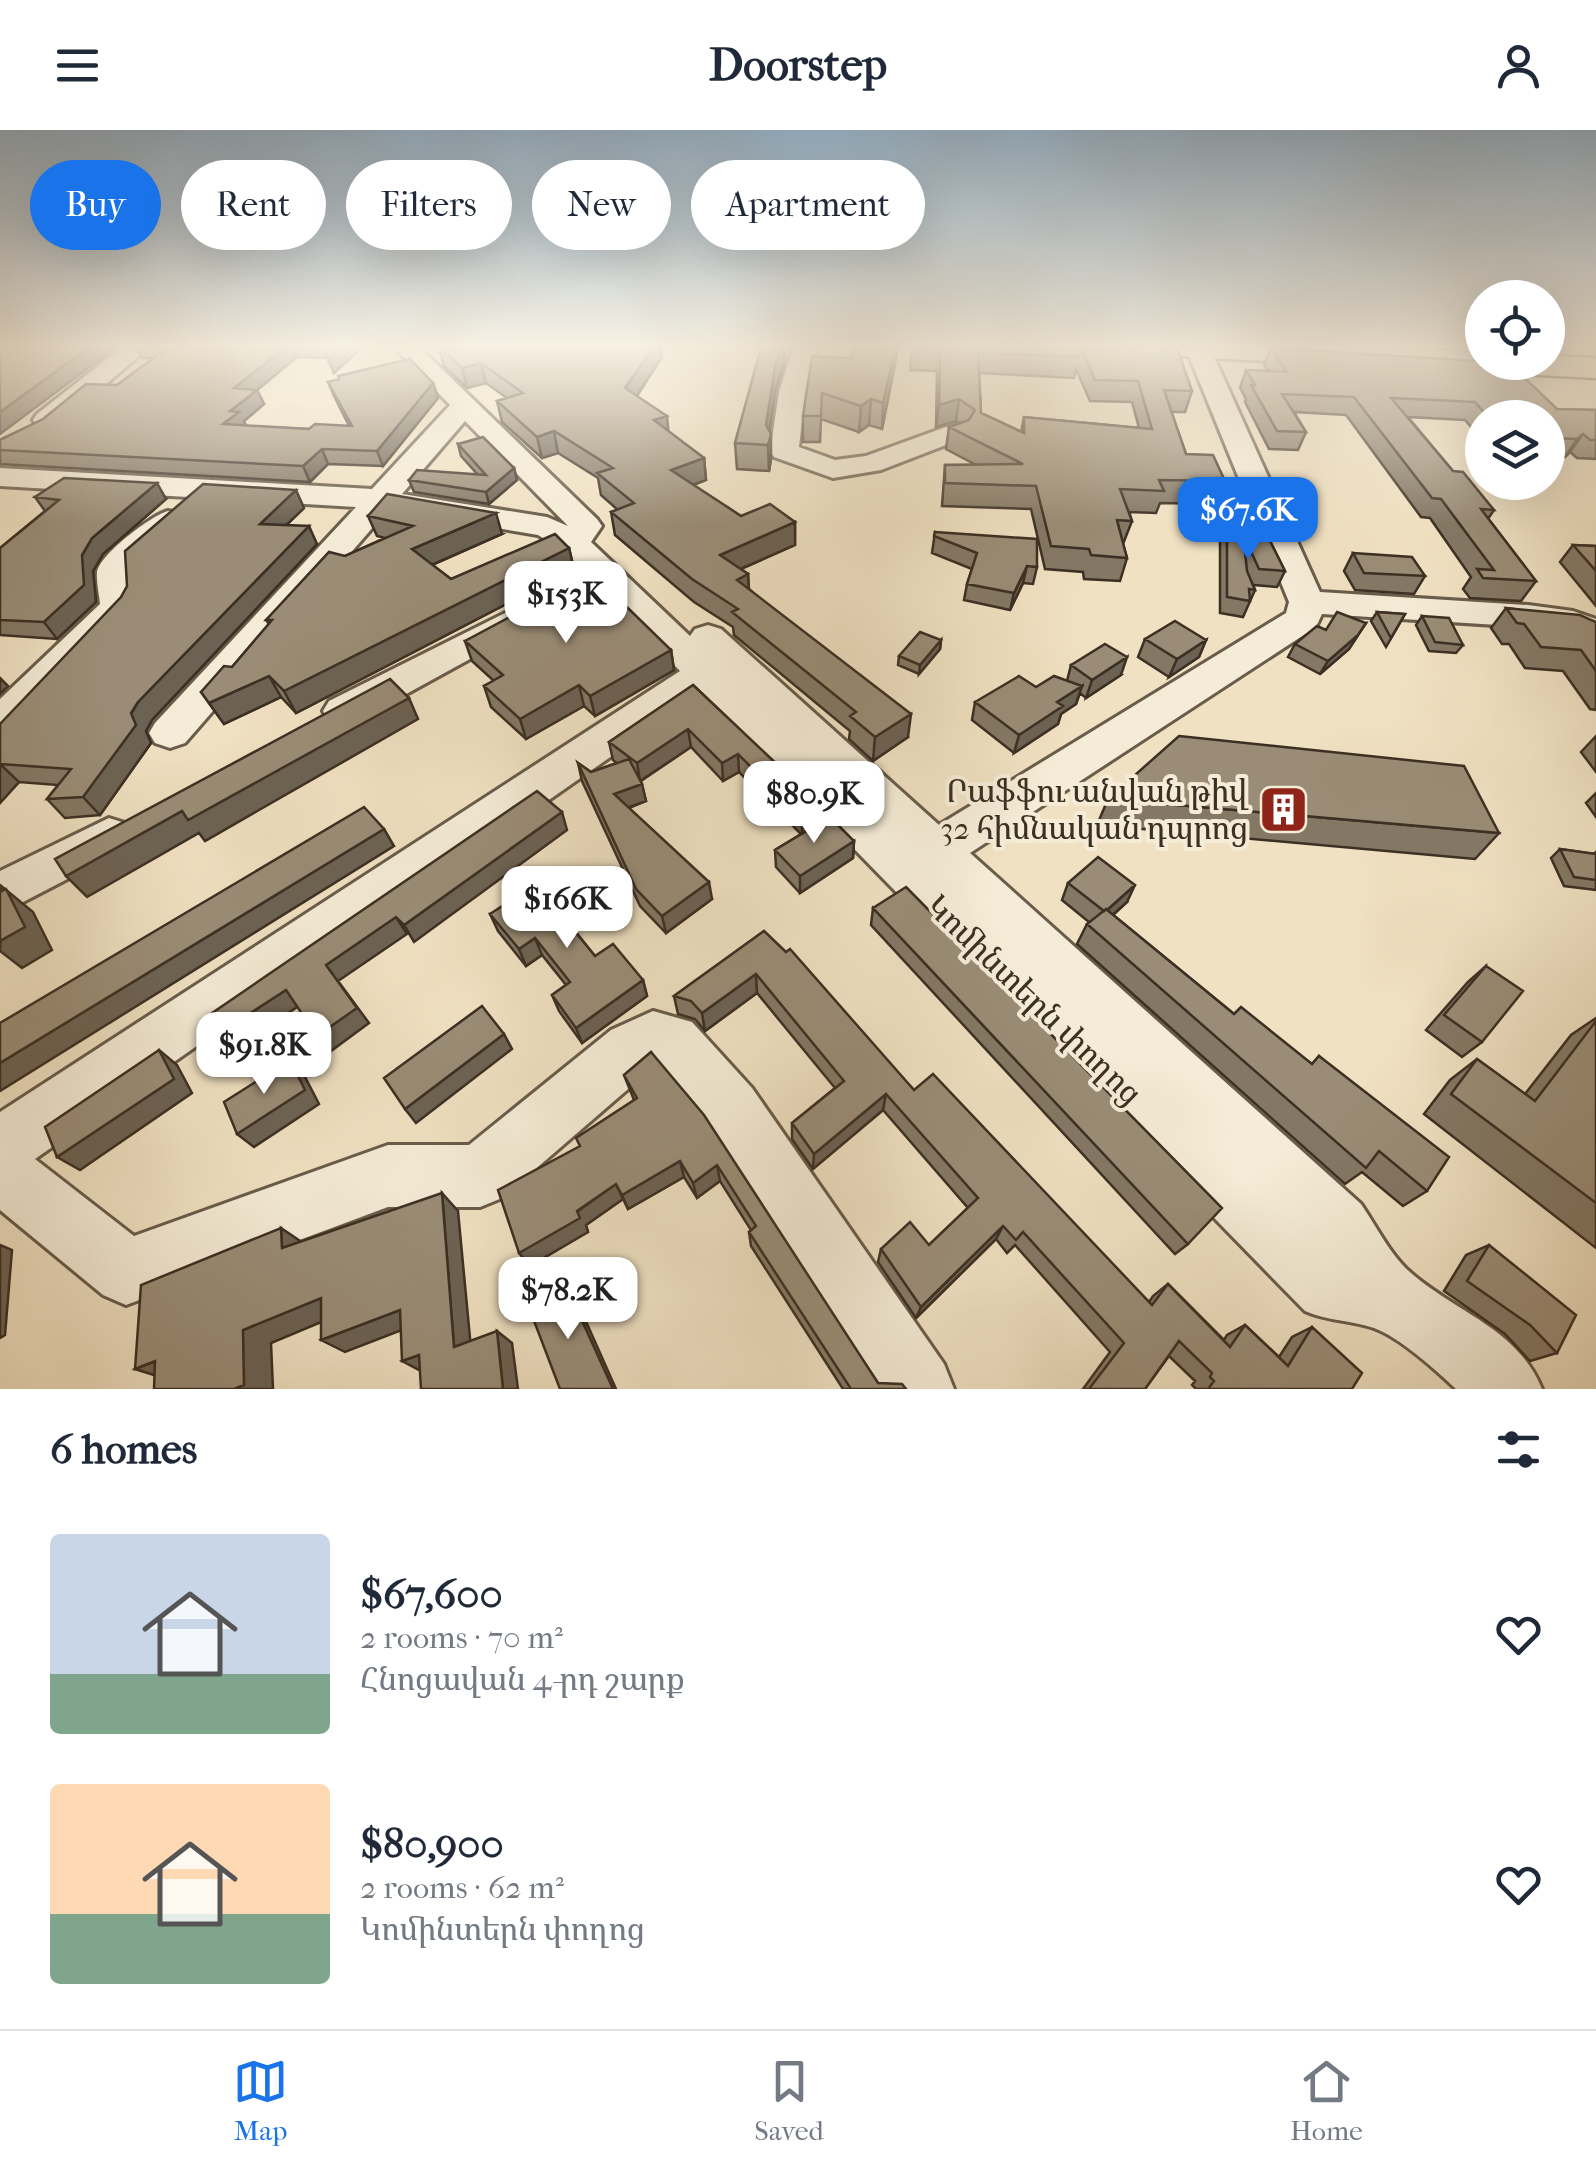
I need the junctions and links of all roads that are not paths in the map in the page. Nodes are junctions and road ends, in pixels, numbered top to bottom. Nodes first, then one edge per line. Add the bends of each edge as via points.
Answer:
1 (62, 407) edge
2 (463, 407) joint
3 (790, 407) edge
4 (1223, 407) edge
5 (954, 432) edge
6 (27, 434) edge
7 (0, 477) edge
8 (202, 490) junction
9 (379, 499) junction
10 (576, 566) junction
11 (1306, 602) junction
12 (1596, 634) edge
13 (704, 674) junction
14 (0, 723) edge
15 (308, 729) edge
16 (170, 732) dead end
17 (135, 822) edge
18 (918, 862) junction
19 (0, 894) edge
20 (0, 1147) edge
21 (0, 1170) edge
22 (919, 1389) edge
23 (1507, 1389) edge

1 - 6 street
2 - 9 street
2 - 10 street, Կոմինտերն փողոց
3 - 5 street via 784,451 833,469 870,464
4 - 11 street
7 - 8 street
8 - 9 street
8 - 14 street via 118,563 118,605
9 - 10 street via 547,526
9 - 16 street
10 - 13 street, Կոմինտերն փողոց
10 - 15 street
10 - 18 street via 600,534
11 - 12 street via 1528,616 1573,622
11 - 18 street via 1303,619
13 - 18 street, Կոմինտերն փողոց
13 - 20 street
17 - 19 street
18 - 23 street via 1338,1227 1386,1296 1459,1344
21 - 22 street via 126,1272 388,1176 480,1176 631,1049 652,1037 672,1041 731,1108

